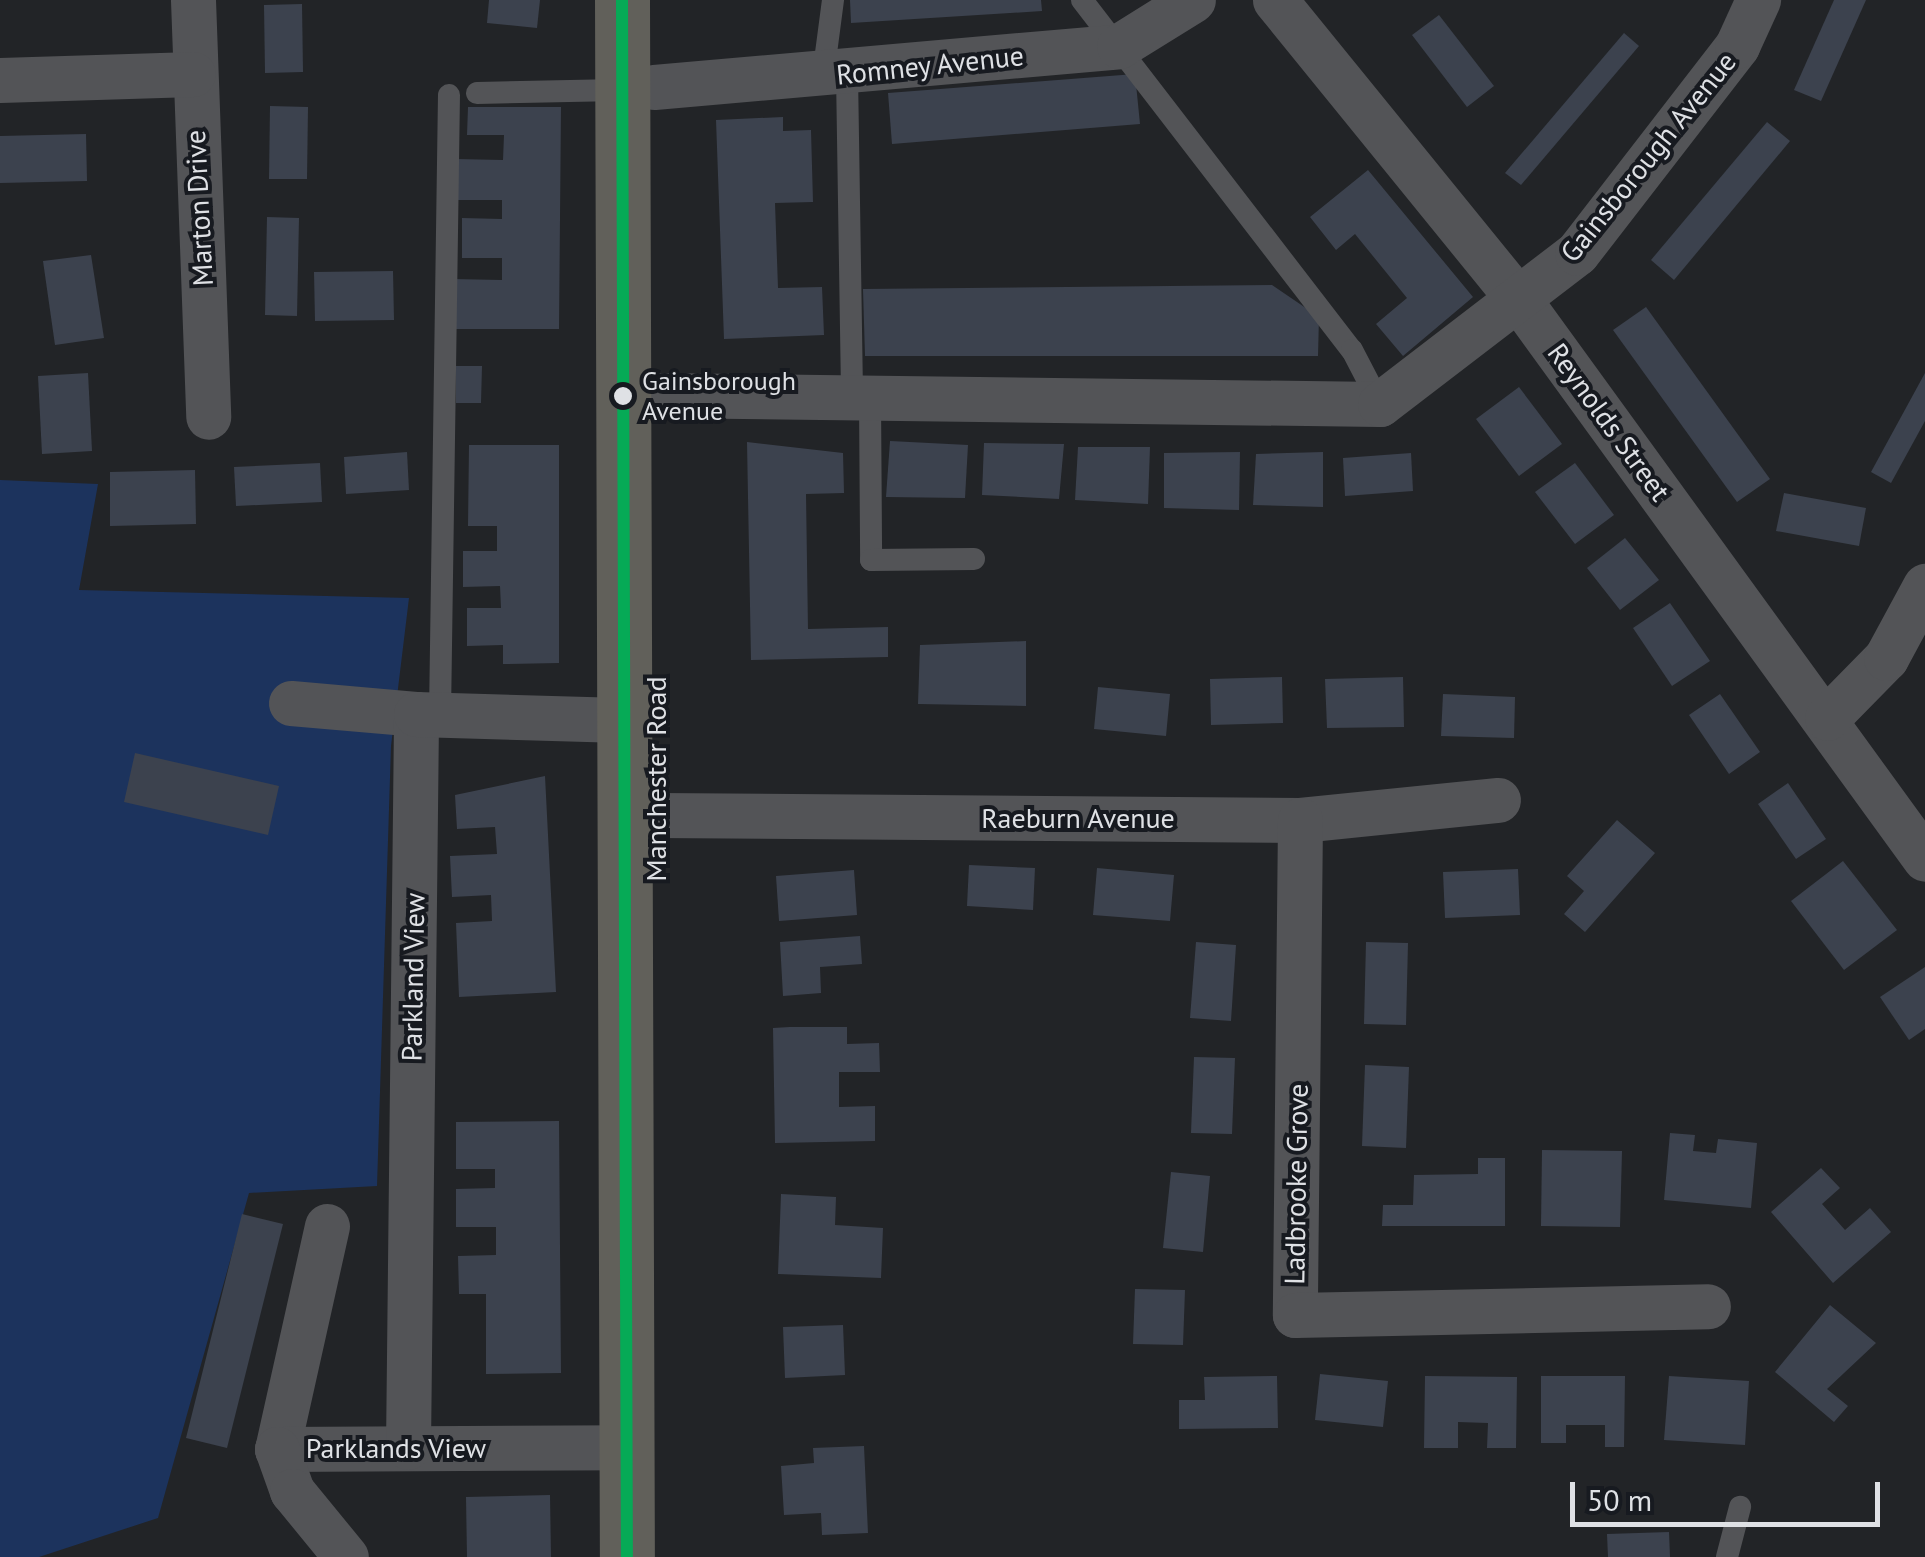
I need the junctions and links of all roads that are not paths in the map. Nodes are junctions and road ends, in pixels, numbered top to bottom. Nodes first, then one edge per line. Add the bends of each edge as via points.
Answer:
1 (193, 0) edge
2 (622, 0) edge
3 (654, 0) edge
4 (832, 0) edge
5 (1082, 0) edge
6 (1193, 0) edge
7 (1275, 0) edge
8 (1758, 0) edge
9 (1119, 46) junction
10 (193, 74) junction
11 (835, 75) junction
12 (0, 80) edge
13 (636, 88) junction
14 (477, 92) dead end
15 (449, 95) dead end
16 (1520, 301) junction
17 (638, 396) junction
18 (861, 398) junction
19 (1380, 404) junction
20 (208, 417) dead end
21 (974, 559) dead end
22 (1925, 586) edge
23 (291, 704) dead end
24 (428, 714) junction
25 (1827, 718) junction
26 (639, 721) junction
27 (1498, 800) dead end
28 (639, 816) junction
29 (1300, 820) junction
30 (1925, 859) edge
31 (327, 1226) dead end
32 (1708, 1306) dead end
33 (408, 1447) junction
34 (641, 1447) junction
35 (277, 1449) junction
36 (1740, 1508) dead end
37 (346, 1557) edge
38 (628, 1557) edge
39 (661, 1557) edge
40 (1727, 1557) edge

1 - 10 street, Marton Drive
2 - 13 main road, Manchester Road
3 - 13 main road, Manchester Road
4 - 11 lane
5 - 9 lane
6 - 9 street, Romney Avenue
7 - 16 street, Reynolds Street
8 - 16 street, Gainsborough Avenue via 1738,46 1577,253
9 - 11 street, Romney Avenue
9 - 19 lane via 1352,350
10 - 12 street
10 - 20 street, Marton Drive
11 - 13 street, Romney Avenue
11 - 18 lane
13 - 14 lane
13 - 17 main road, Manchester Road
15 - 24 lane
16 - 19 street, Gainsborough Avenue
16 - 25 street, Reynolds Street
17 - 18 street
17 - 26 main road, Manchester Road
18 - 19 street
18 - 21 lane via 871,560
22 - 25 street via 1886,658
23 - 24 street
24 - 26 street
24 - 33 street, Parkland View
25 - 30 street, Reynolds Street
26 - 28 main road, Manchester Road
27 - 29 street, Raeburn Avenue
28 - 29 street, Raeburn Avenue
28 - 34 main road, Manchester Road
29 - 32 street, Ladbrooke Grove via 1295,1315
31 - 35 street, Parklands View
33 - 34 street, Parklands View
33 - 35 street, Parklands View
34 - 38 main road, Manchester Road
34 - 39 main road, Manchester Road
35 - 37 street via 292,1490
36 - 40 lane

